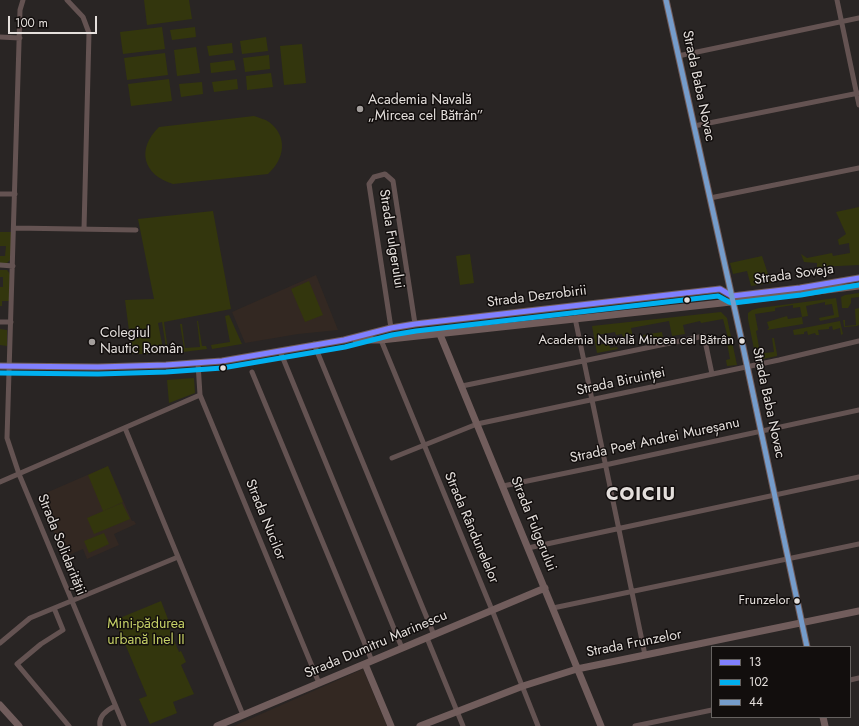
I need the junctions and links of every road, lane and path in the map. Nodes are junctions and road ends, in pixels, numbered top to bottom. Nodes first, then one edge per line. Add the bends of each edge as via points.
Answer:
1 (23, 0) edge
2 (67, 0) edge
3 (666, 0) edge
4 (837, 0) edge
5 (859, 18) edge
6 (842, 22) junction
7 (0, 37) edge
8 (20, 38) junction
9 (678, 56) junction
10 (858, 93) edge
11 (859, 105) edge
12 (694, 126) junction
13 (859, 168) edge
14 (0, 194) edge
15 (15, 194) junction
16 (710, 198) junction
17 (14, 228) junction
18 (84, 229) junction
19 (136, 230) dead end
20 (0, 265) edge
21 (12, 266) junction
22 (859, 278) edge
23 (859, 286) edge
24 (732, 299) junction
25 (575, 318) junction
26 (0, 322) edge
27 (11, 322) junction
28 (415, 324) junction
29 (391, 328) junction
30 (439, 332) junction
31 (344, 340) junction
32 (381, 340) junction
33 (859, 341) edge
34 (314, 344) junction
35 (280, 351) junction
36 (584, 361) junction
37 (198, 363) junction
38 (0, 366) edge
39 (9, 366) junction
40 (747, 367) junction
41 (252, 372) dead end
42 (712, 374) junction
43 (462, 386) junction
44 (200, 395) junction
45 (592, 400) junction
46 (859, 410) edge
47 (477, 424) junction
48 (125, 428) junction
49 (761, 430) junction
50 (424, 446) junction
51 (392, 458) dead end
52 (605, 465) junction
53 (19, 474) junction
54 (859, 477) edge
55 (0, 482) edge
56 (503, 486) junction
57 (774, 495) junction
58 (619, 529) junction
59 (859, 544) edge
60 (528, 548) junction
61 (178, 557) junction
62 (788, 558) junction
63 (545, 588) junction
64 (632, 591) junction
65 (71, 601) junction
66 (54, 608) junction
67 (553, 608) junction
68 (492, 610) junction
69 (859, 611) edge
70 (802, 623) junction
71 (430, 636) junction
72 (0, 643) edge
73 (807, 646) edge
74 (402, 648) junction
75 (645, 655) junction
76 (369, 662) junction
77 (577, 669) junction
78 (319, 683) junction
79 (523, 686) junction
80 (0, 705) edge
81 (115, 706) junction
82 (711, 710) edge
83 (457, 712) junction
84 (243, 715) junction
85 (19, 726) edge
86 (69, 726) edge
87 (100, 726) edge
88 (124, 726) edge
89 (217, 726) edge
90 (390, 726) edge
91 (420, 726) edge
92 (463, 726) edge
93 (538, 726) edge
94 (601, 726) edge
95 (635, 726) edge

1 - 8 street, Strada Solidarității via 20,10
2 - 18 street via 83,16 89,33
3 - 9 main road, Strada Baba Novac
4 - 6 street
5 - 6 street
6 - 9 street
6 - 10 street
7 - 8 street
8 - 15 street, Strada Solidarității
9 - 12 main road, Strada Baba Novac
10 - 11 street
10 - 12 street
12 - 16 main road, Strada Baba Novac
13 - 16 street
14 - 15 street
15 - 17 street, Strada Solidarității
16 - 24 main road, Strada Baba Novac
17 - 18 street
17 - 21 street, Strada Solidarității
18 - 19 street
20 - 21 street
21 - 27 street, Strada Solidarității
22 - 24 main road, Strada Soveja
23 - 24 main road, Strada Soveja
24 - 25 main road, Strada Dezrobirii
24 - 28 main road, Strada Dezrobirii via 720,289
24 - 40 main road, Strada Baba Novac
25 - 30 main road, Strada Dezrobirii
25 - 36 street
26 - 27 street
27 - 39 street, Strada Solidarității
28 - 29 main road, Strada Dezrobirii
28 - 29 street, Strada Fulgerului via 393,182 385,174 374,177 369,184
29 - 31 main road, Strada Dezrobirii
30 - 32 main road, Strada Dezrobirii
30 - 43 main road, Strada Fulgerului
31 - 32 main road, Strada Dezrobirii
31 - 34 main road, Strada Dezrobirii
32 - 50 street, Strada Rândunelelor
33 - 40 street, Strada Biruinței
34 - 35 main road, Strada Dezrobirii
34 - 71 street
35 - 37 main road, Strada Dezrobirii
35 - 74 street
36 - 42 street via 704,336
36 - 43 street
36 - 45 street
37 - 39 main road, Strada Dezrobirii
37 - 44 street, Strada Nucilor
38 - 39 main road, Strada Dezrobirii
39 - 53 street, Strada Solidarității via 7,438
40 - 42 street, Strada Biruinței
40 - 49 main road, Strada Baba Novac
41 - 76 street
42 - 45 street, Strada Biruinței
43 - 47 main road, Strada Fulgerului
44 - 48 street
44 - 78 street, Strada Nucilor
45 - 47 street, Strada Biruinței
45 - 52 street
46 - 49 street, Strada Poet Andrei Mureșanu
47 - 50 street, Strada Biruinței
47 - 56 main road, Strada Fulgerului
48 - 53 street
48 - 61 street
49 - 52 street, Strada Poet Andrei Mureșanu
49 - 57 main road, Strada Baba Novac
50 - 51 street, Strada Biruinței
50 - 68 street, Strada Rândunelelor
52 - 56 street, Strada Poet Andrei Mureșanu
52 - 58 street
53 - 55 street
53 - 65 street, Strada Solidarității
54 - 57 street
56 - 60 main road, Strada Fulgerului
57 - 58 street
57 - 62 main road, Strada Baba Novac
58 - 60 street
58 - 64 street
59 - 62 street
60 - 63 main road, Strada Fulgerului
61 - 65 street
61 - 84 street
62 - 64 street
62 - 70 main road, Strada Baba Novac
63 - 67 main road, Strada Fulgerului
63 - 68 main road, Strada Dumitru Marinescu
64 - 67 street
64 - 75 street
65 - 66 street
65 - 81 street, Strada Solidarității
66 - 72 street via 30,618
66 - 86 street via 63,630 17,664
67 - 77 main road, Strada Fulgerului
68 - 71 main road, Strada Dumitru Marinescu
68 - 79 street, Strada Rândunelelor
69 - 70 main road, Strada Frunzelor
70 - 73 main road, Strada Baba Novac
70 - 75 main road, Strada Frunzelor
71 - 74 main road, Strada Dumitru Marinescu
71 - 83 street
74 - 76 main road, Strada Dumitru Marinescu
75 - 77 main road, Strada Frunzelor
76 - 78 main road, Strada Dumitru Marinescu
76 - 90 main road
77 - 79 main road, Strada Frunzelor
77 - 94 main road, Strada Fulgerului
78 - 84 main road, Strada Dumitru Marinescu
79 - 83 main road, Strada Frunzelor
79 - 93 street, Strada Rândunelelor
80 - 85 main road
81 - 87 street via 102,716
81 - 88 street, Strada Solidarității
82 - 95 street
83 - 91 main road, Strada Frunzelor
83 - 92 street
84 - 89 main road, Strada Dumitru Marinescu

